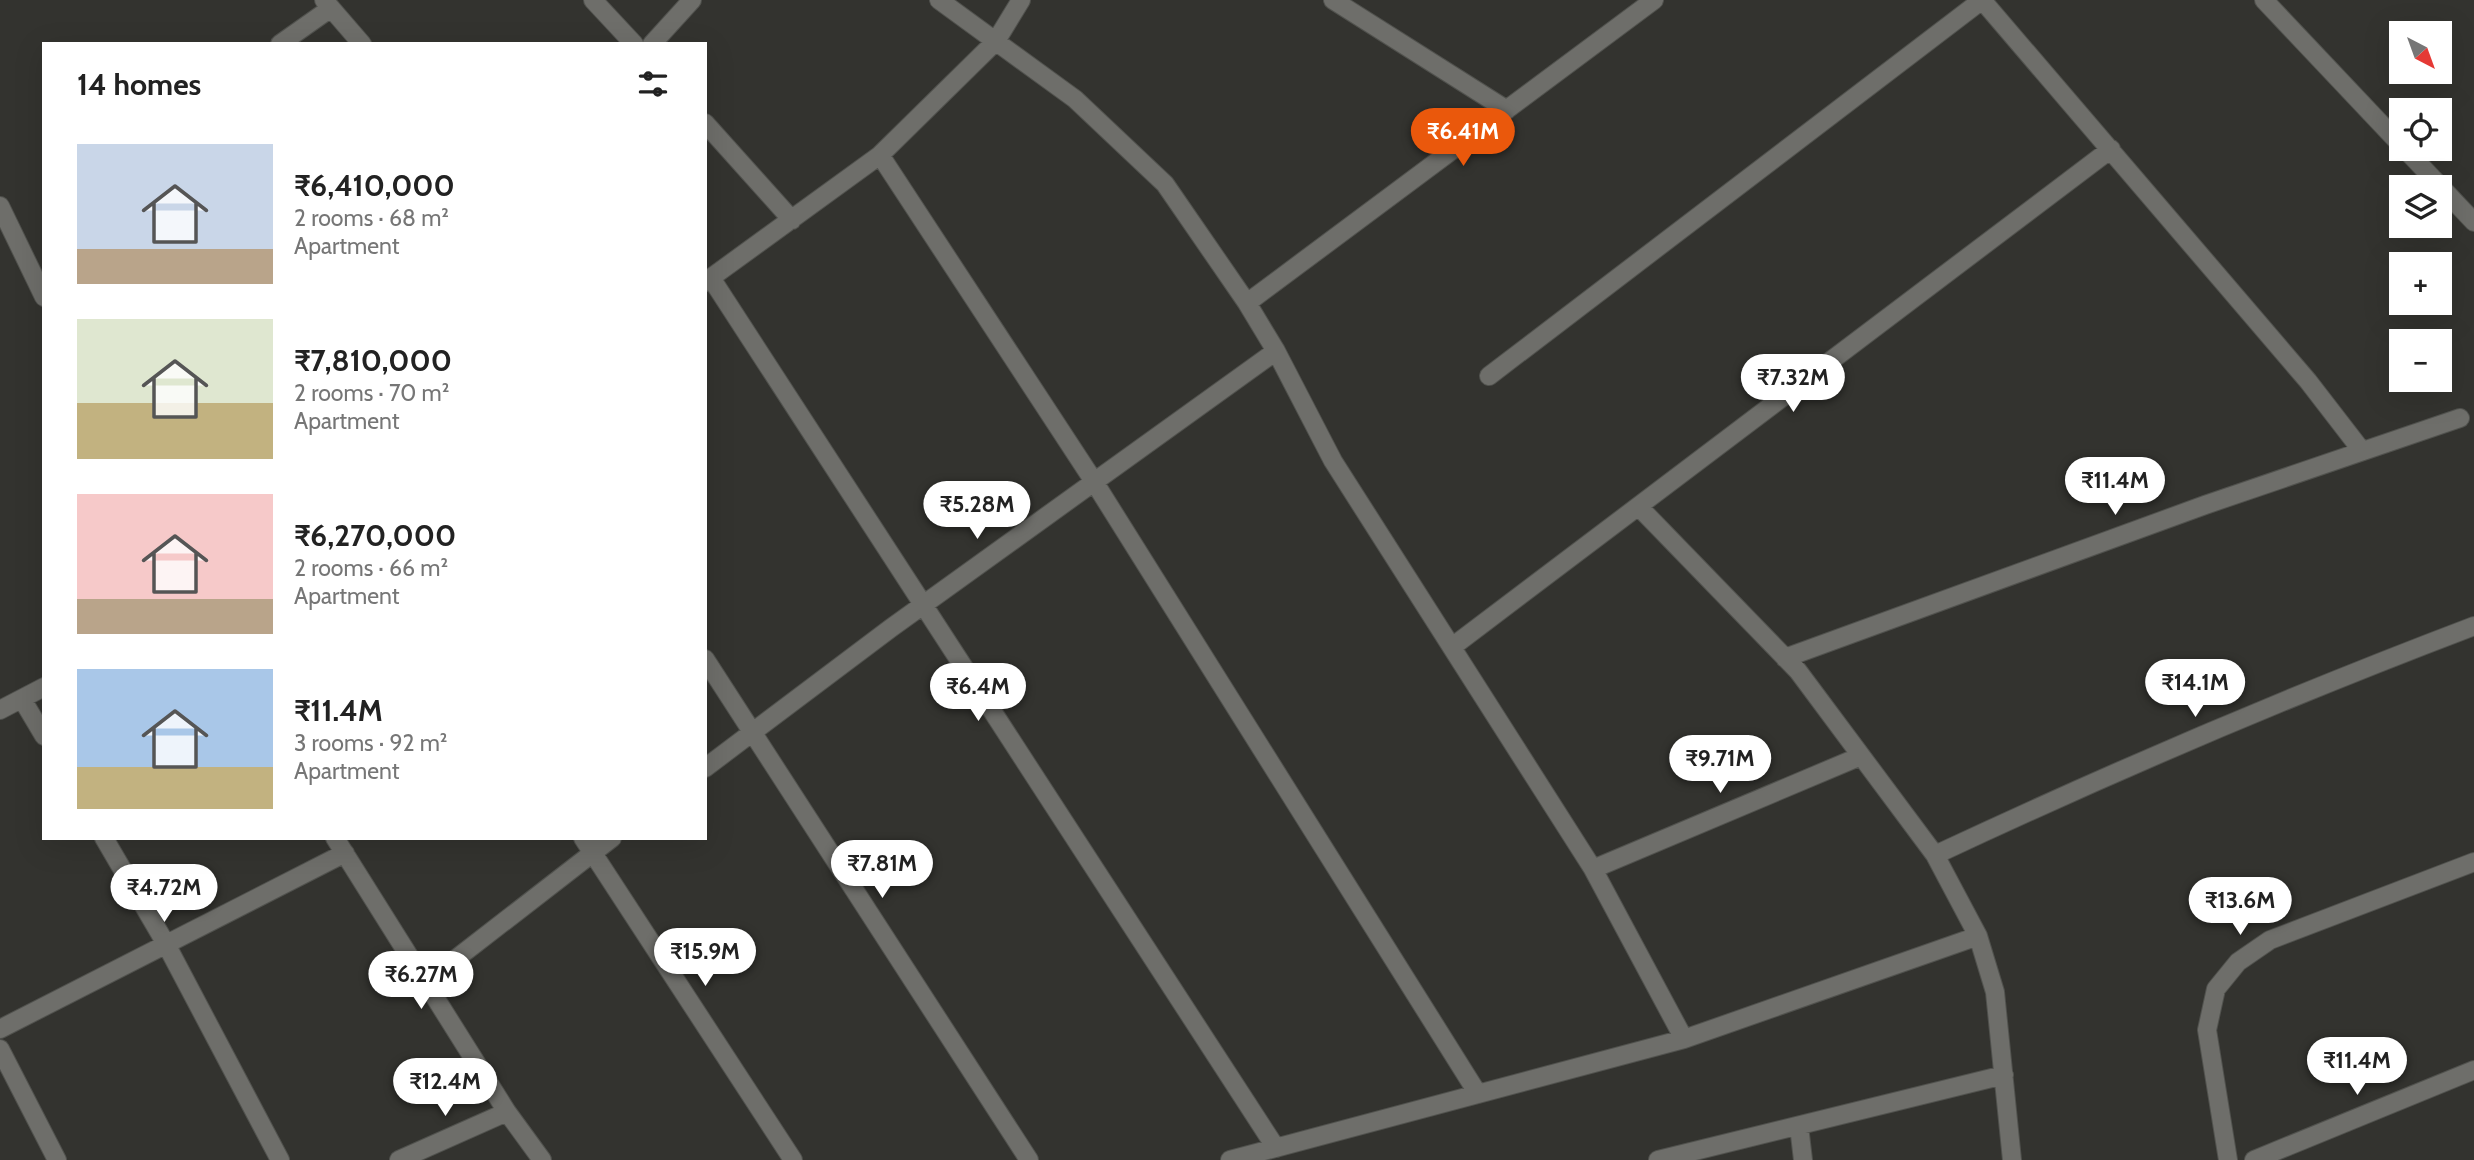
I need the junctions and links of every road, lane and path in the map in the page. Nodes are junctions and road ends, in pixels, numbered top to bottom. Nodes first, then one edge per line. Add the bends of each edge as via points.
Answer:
1 (593, 0) edge
2 (692, 0) edge
3 (939, 0) edge
4 (1021, 0) edge
5 (1333, 0) edge
6 (1654, 0) edge
7 (1982, 0) edge
8 (2264, 0) edge
9 (328, 4) edge
10 (996, 41) junction
11 (282, 42) edge
12 (360, 42) edge
13 (632, 42) edge
14 (654, 42) edge
15 (1507, 110) junction
16 (707, 125) edge
17 (2389, 132) edge
18 (2111, 149) junction
19 (880, 155) junction
20 (2416, 161) edge
21 (0, 206) edge
22 (792, 220) junction
23 (2474, 222) edge
24 (708, 280) edge
25 (42, 293) edge
26 (1247, 303) junction
27 (1276, 351) junction
28 (1489, 376) dead end
29 (2460, 418) dead end
30 (2362, 451) junction
31 (1093, 480) junction
32 (1639, 507) junction
33 (923, 604) junction
34 (2474, 626) edge
35 (1452, 647) junction
36 (1785, 658) junction
37 (707, 662) edge
38 (42, 688) edge
39 (22, 699) junction
40 (0, 710) edge
41 (42, 733) edge
42 (752, 734) junction
43 (1861, 756) junction
44 (707, 767) edge
45 (105, 840) edge
46 (605, 840) edge
47 (588, 845) edge
48 (340, 846) edge
49 (1935, 855) junction
50 (2474, 862) edge
51 (1593, 869) junction
52 (1978, 936) junction
53 (166, 944) junction
54 (426, 982) junction
55 (0, 1029) edge
56 (1684, 1039) junction
57 (0, 1049) edge
58 (2474, 1070) edge
59 (2004, 1075) junction
60 (1478, 1094) junction
61 (507, 1112) junction
62 (1799, 1126) junction
63 (1276, 1148) junction
64 (57, 1160) edge
65 (280, 1160) edge
66 (399, 1160) edge
67 (542, 1160) edge
68 (793, 1160) edge
69 (1029, 1160) edge
70 (1230, 1160) edge
71 (1658, 1160) edge
72 (1803, 1160) edge
73 (2012, 1160) edge
74 (2228, 1160) edge
75 (2254, 1160) edge

1 - 13 street
2 - 14 street
3 - 10 street
4 - 10 street
5 - 15 street
6 - 15 street
7 - 18 street
7 - 28 street
8 - 17 street
9 - 11 street
9 - 12 street
10 - 19 street
10 - 26 street via 1075,99 1165,184
15 - 26 street
16 - 22 street
18 - 30 street
18 - 32 street
19 - 22 street
19 - 31 street
20 - 23 street
21 - 25 street
22 - 24 street
24 - 33 street
26 - 27 street
27 - 31 street
27 - 35 street via 1333,461
29 - 30 street
30 - 36 street
31 - 33 street
31 - 60 street
32 - 35 street
32 - 36 street
33 - 42 street
33 - 63 street
34 - 49 street via 2050,801
35 - 51 street
36 - 43 street
37 - 42 street
38 - 39 street
39 - 40 street
39 - 41 street
42 - 44 street
42 - 69 street
43 - 49 street
43 - 51 street
45 - 53 street
46 - 47 street
47 - 54 street
47 - 68 street
48 - 53 street
48 - 54 street
49 - 52 street
50 - 74 street via 2270,940 2238,962 2216,989 2207,1031
51 - 56 street
52 - 56 street
52 - 59 street via 1995,992
53 - 55 street
53 - 65 street
54 - 61 street
56 - 60 street
57 - 64 street
58 - 75 street
59 - 62 street
59 - 73 street
60 - 63 street
61 - 66 street
61 - 67 street
62 - 71 street
62 - 72 street
63 - 70 street

